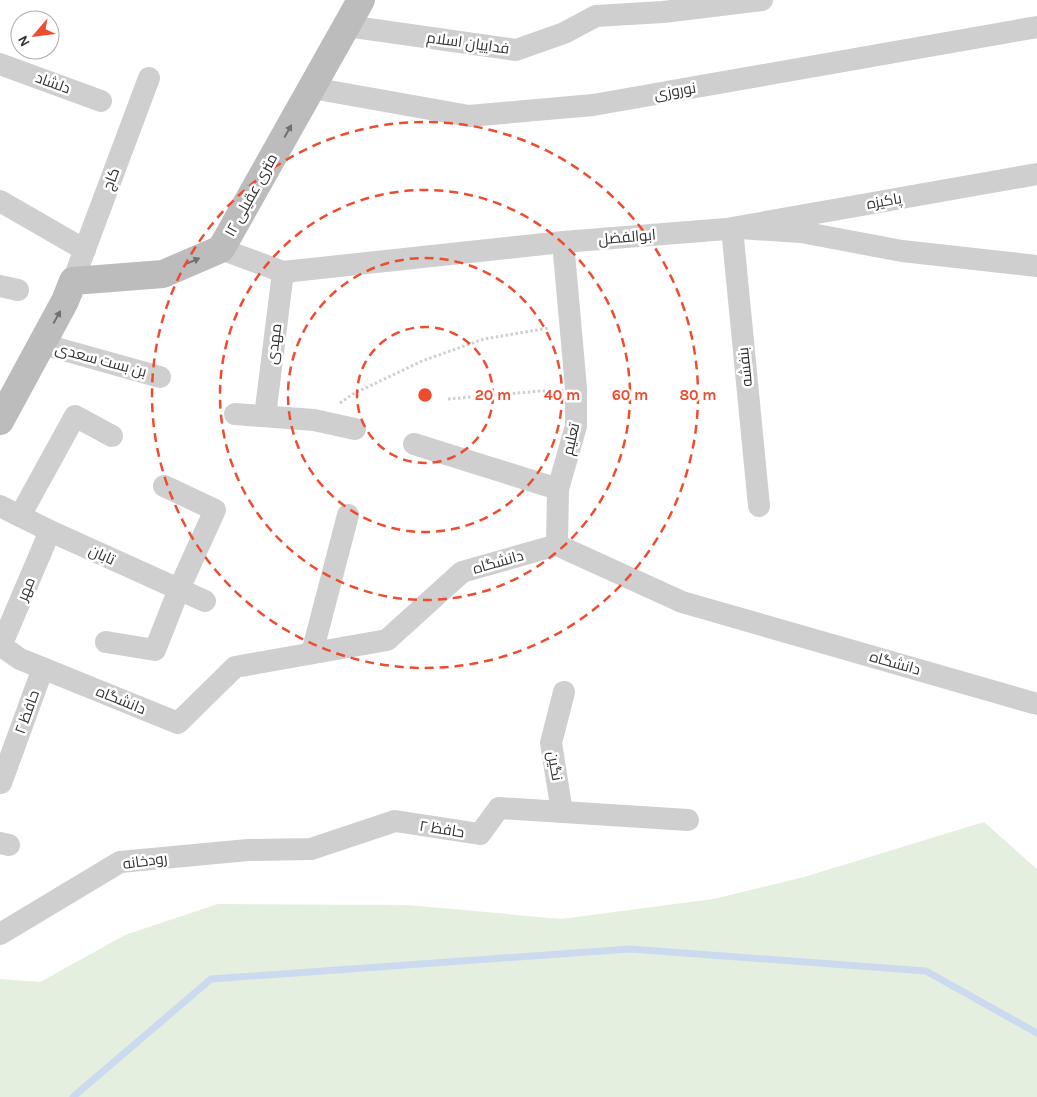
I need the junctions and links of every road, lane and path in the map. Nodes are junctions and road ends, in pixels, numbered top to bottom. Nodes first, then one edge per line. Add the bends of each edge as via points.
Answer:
1 (762, 0) edge
2 (353, 7) edge
3 (1037, 26) edge
4 (2, 69) edge
5 (149, 78) dead end
6 (312, 88) junction
7 (101, 100) dead end
8 (1037, 174) edge
9 (0, 201) edge
10 (732, 228) junction
11 (563, 242) junction
12 (221, 249) junction
13 (85, 250) junction
14 (1037, 266) edge
15 (283, 272) junction
16 (73, 281) junction
17 (571, 323) junction
18 (42, 344) junction
19 (160, 376) dead end
20 (576, 388) junction
21 (448, 399) dead end
22 (4, 406) edge
23 (235, 414) dead end
24 (266, 416) junction
25 (314, 420) junction
26 (355, 429) dead end
27 (112, 436) dead end
28 (414, 444) dead end
29 (164, 486) dead end
30 (558, 489) junction
31 (0, 506) edge
32 (759, 506) dead end
33 (348, 515) dead end
34 (20, 516) junction
35 (50, 531) junction
36 (557, 545) junction
37 (178, 589) junction
38 (205, 601) dead end
39 (106, 642) dead end
40 (1, 646) edge
41 (312, 653) junction
42 (44, 668) junction
43 (564, 692) dead end
44 (1037, 704) edge
45 (1, 783) edge
46 (562, 812) junction
47 (688, 820) dead end
48 (248, 850) joint
49 (0, 934) edge

1 - 2 street, فداییان اسلام via 596,16 564,33 516,50
2 - 6 street, ۱۲ متری عقیلی
3 - 6 street, نوروزی via 593,106 469,116
4 - 7 street, دلشاد
5 - 13 street, کاج
12 -> 6 street, ۱۲ متری عقیلی
8 - 10 street, پاکیزه
9 - 13 street
10 - 11 street, ابوالفضل
10 - 14 street, ابوالفضل via 801,232 902,250
10 - 32 street, بنفشه
11 - 15 street, ابوالفضل
11 - 17 street, تعلیم
12 - 15 street, ابوالفضل
16 -> 12 street, ۱۲ متری عقیلی via 163,274
13 - 16 street, کاج
15 - 24 street, مهدی
18 -> 16 street
17 - 20 street, تعلیم
17 - 25 path via 484,339 422,361 353,394
18 - 19 street, بن بست سعدی
18 - 22 street
20 - 21 path
20 - 30 street, تعلیم via 576,426
23 - 24 street
24 - 25 street
25 - 26 street
27 - 34 street via 75,416
28 - 30 street
29 - 37 street via 215,510
30 - 36 street, تعلیم
31 - 34 street, تابان
33 - 41 street
34 - 35 street, تابان
35 - 37 street, تابان
35 - 40 street, مهر
36 - 41 street, دانشگاه via 462,572 387,640
36 - 44 street, دانشگاه via 682,602
37 - 38 street, تابان
37 - 39 street via 155,650
40 - 42 street, دانشگاه via 20,659
41 - 42 street, دانشگاه via 235,667 178,723
42 - 45 street, حافظ ۲
43 - 46 street, نگین via 550,743
46 - 47 street, حافظ ۲
46 - 48 street, حافظ ۲ via 499,808 480,834 395,821 311,849
48 - 49 street, رودخانه via 120,862

